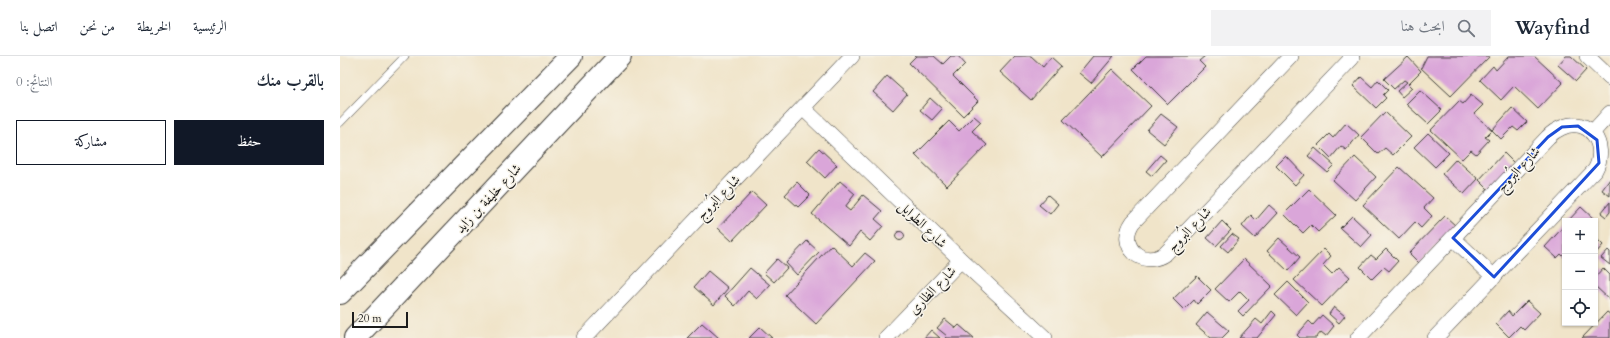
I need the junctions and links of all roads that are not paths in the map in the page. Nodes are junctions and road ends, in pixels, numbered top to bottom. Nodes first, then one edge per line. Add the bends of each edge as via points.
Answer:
1 (405, 56) edge
2 (571, 56) edge
3 (620, 56) edge
4 (852, 56) edge
5 (1292, 56) edge
6 (1352, 56) edge
7 (1587, 56) edge
8 (1610, 78) edge
9 (803, 108) junction
10 (1610, 113) edge
11 (340, 124) edge
12 (1592, 133) junction
13 (1453, 238) junction
14 (961, 260) junction
15 (1494, 276) junction
16 (340, 293) edge
17 (355, 338) edge
18 (584, 338) edge
19 (886, 338) edge
20 (1045, 338) edge
21 (1358, 338) edge
22 (1435, 338) edge

1 - 11 lane
2 - 16 highway
3 - 17 highway, شارع خليفة بن زايد
4 - 9 street, شارع البُروج
5 - 6 street, شارع البُروج via 1133,222 1127,239 1132,250 1141,257 1153,260 1166,253
7 - 8 street
9 - 14 street, شارع الطوايل
9 - 18 street, شارع البُروج
10 - 12 street
12 - 13 street, شارع البُروج via 1578,126 1562,127 1555,131
12 - 15 street via 1597,140 1600,155 1595,170
13 - 15 street
13 - 21 street, شارع البُروج
14 - 19 street, شارع الظاري
14 - 20 street, شارع الطوايل
15 - 22 street

